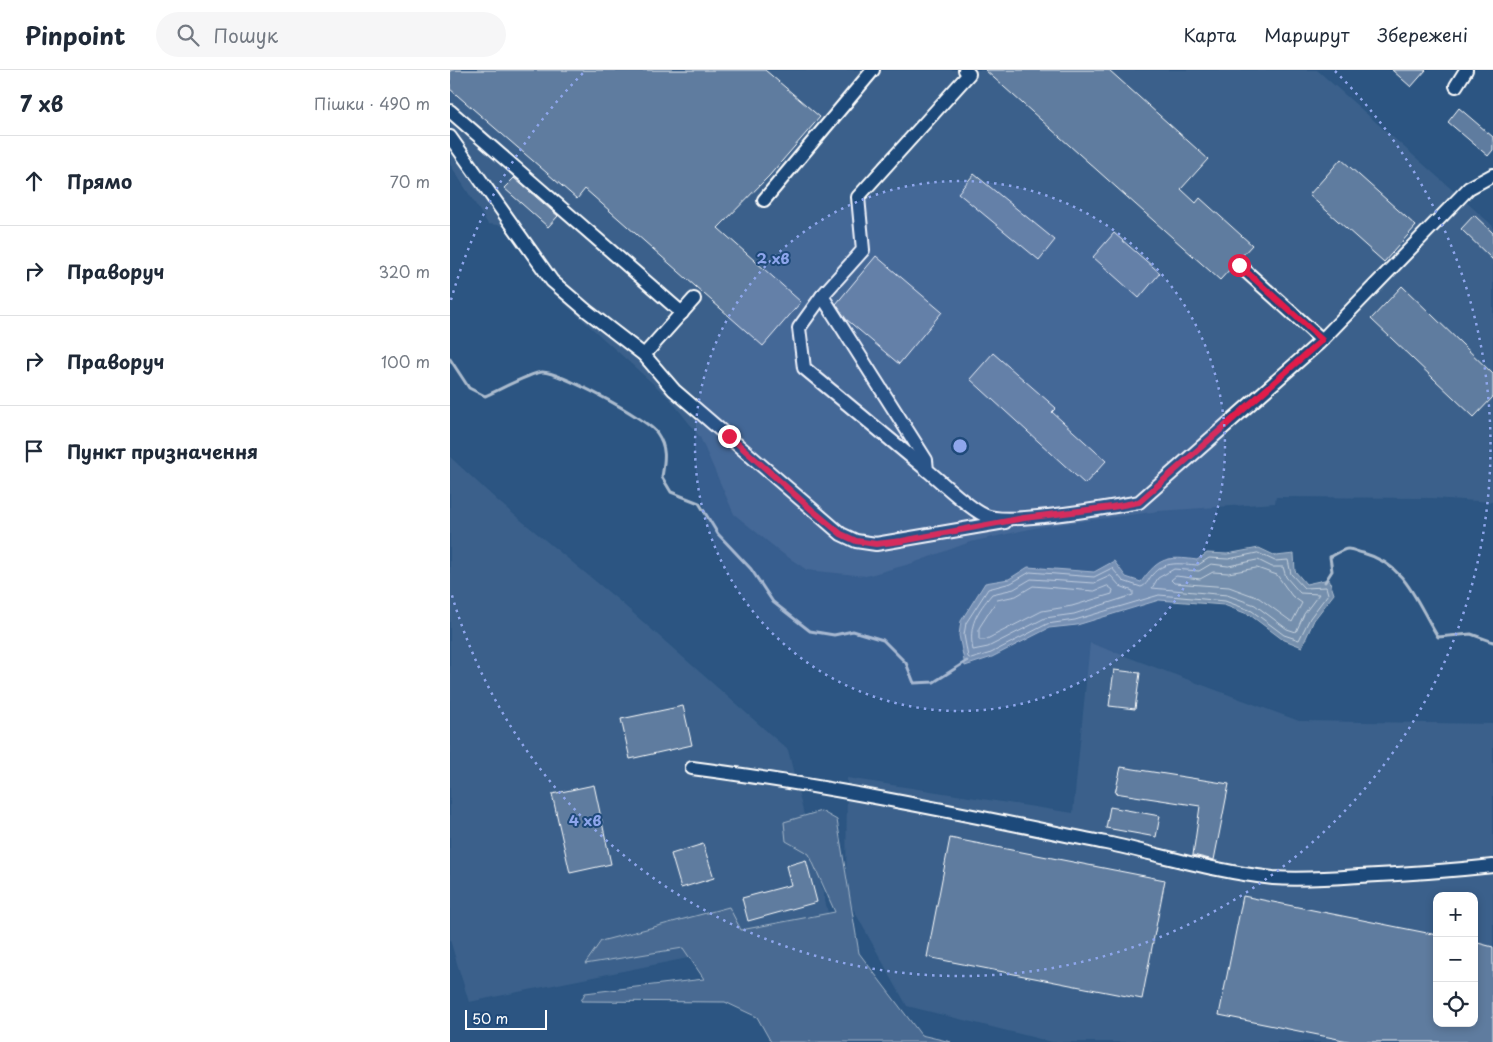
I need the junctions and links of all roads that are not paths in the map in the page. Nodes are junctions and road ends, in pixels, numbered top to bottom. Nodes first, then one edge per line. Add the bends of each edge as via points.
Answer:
1 (873, 70) edge
2 (965, 70) edge
3 (1466, 70) edge
4 (1456, 86) dead end
5 (450, 110) edge
6 (450, 137) edge
7 (1493, 175) edge
8 (764, 200) dead end
9 (1239, 265) dead end
10 (822, 296) junction
11 (694, 300) dead end
12 (682, 313) junction
13 (1322, 340) junction
14 (644, 355) junction
15 (927, 470) junction
16 (1024, 518) junction
17 (692, 768) dead end
18 (1493, 866) edge

1 - 8 lane
2 - 10 lane via 969,74 858,196 863,250
3 - 4 lane
5 - 12 lane
6 - 14 lane via 552,280
7 - 13 lane via 1463,194
9 - 13 lane
10 - 15 lane via 926,460
10 - 15 lane via 799,328 804,368
11 - 12 lane
12 - 14 lane
13 - 16 lane via 1139,502
14 - 16 lane via 674,390 812,510 841,534 856,541 876,544 902,541
15 - 16 lane via 985,516
17 - 18 lane via 798,782 920,805 1129,848 1224,872 1276,878 1334,878

